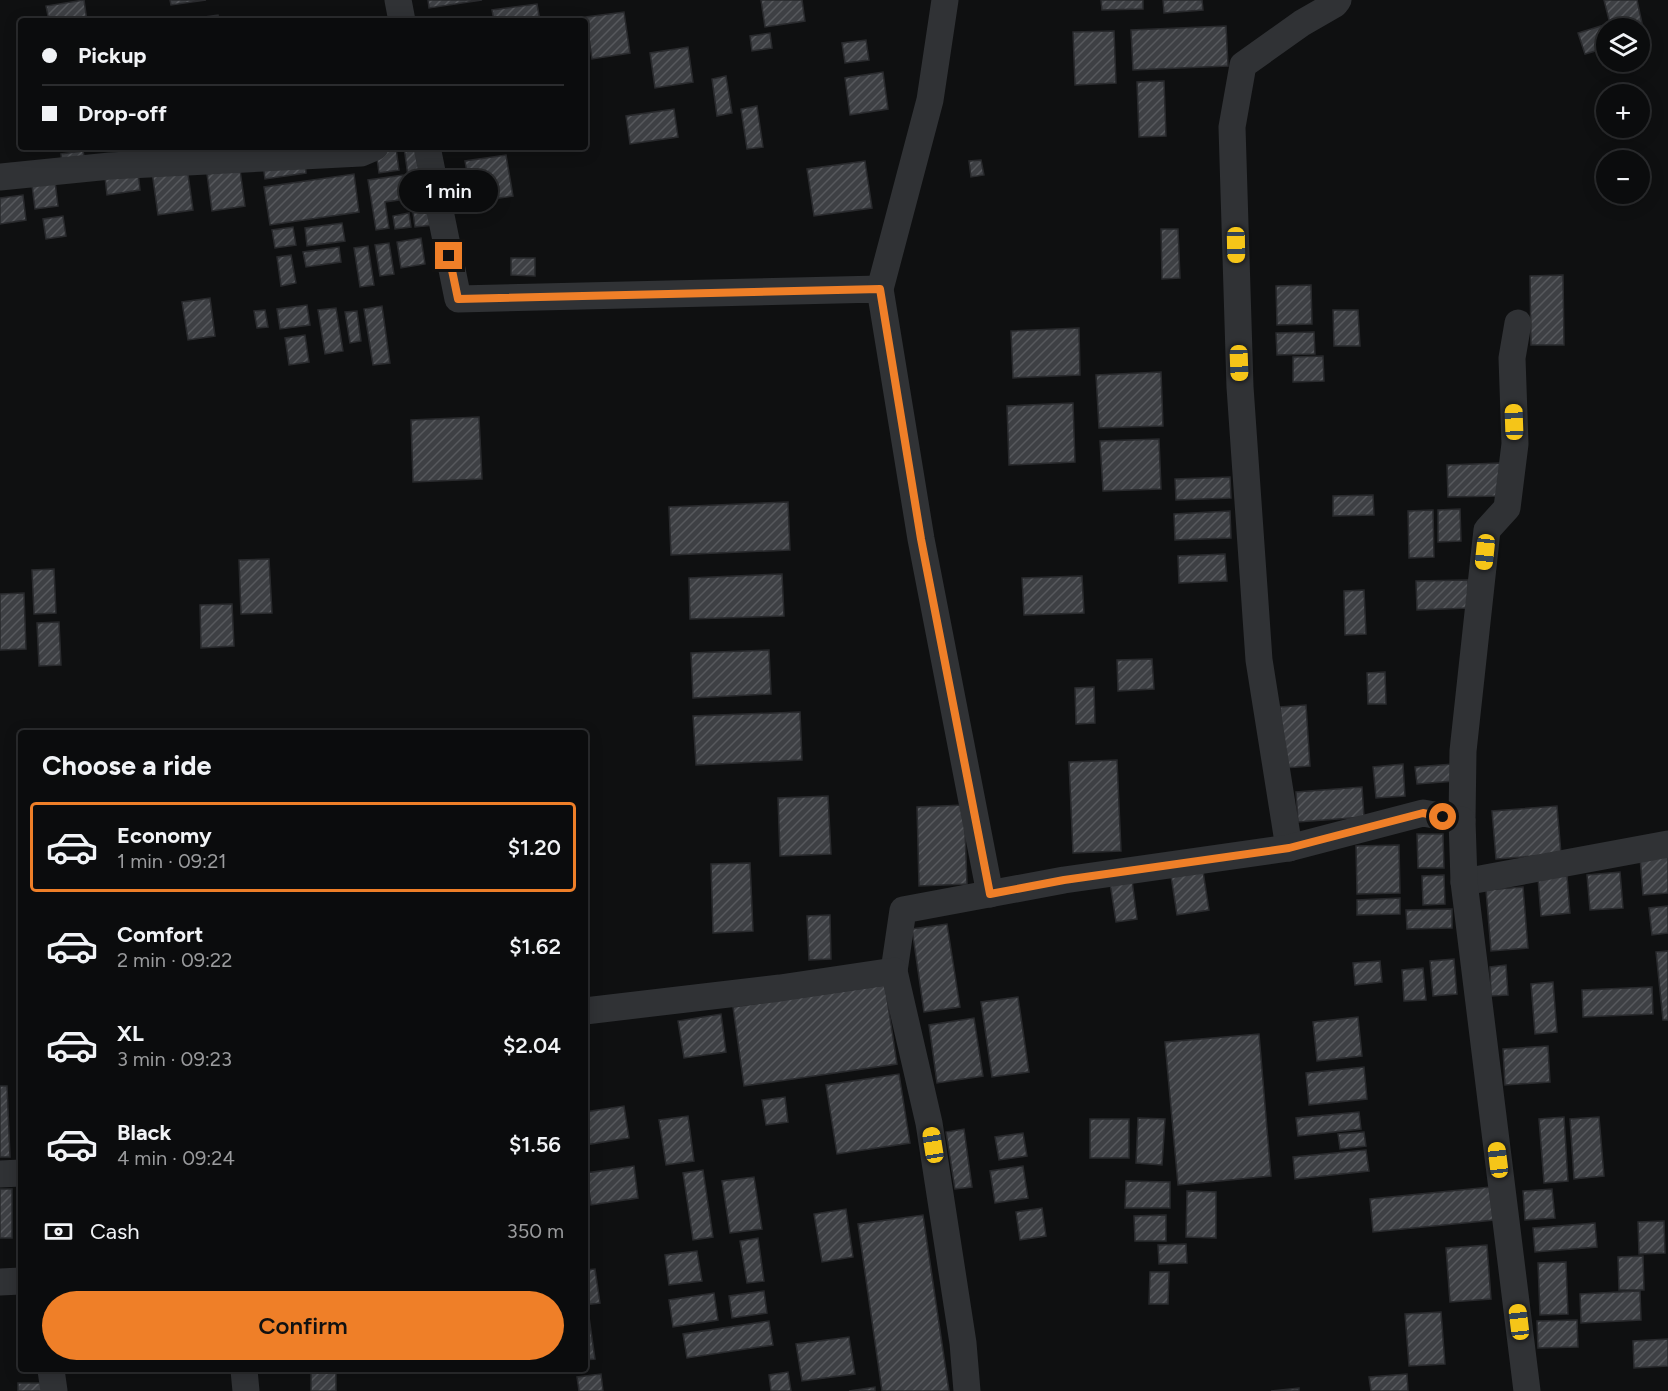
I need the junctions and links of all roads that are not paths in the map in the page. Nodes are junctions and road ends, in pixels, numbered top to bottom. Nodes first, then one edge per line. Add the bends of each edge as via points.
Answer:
1 (398, 0) edge
2 (945, 0) edge
3 (1338, 0) edge
4 (401, 18) edge
5 (368, 150) edge
6 (428, 150) edge
7 (0, 177) edge
8 (880, 289) junction
9 (1518, 323) dead end
10 (1462, 820) junction
11 (1668, 844) edge
12 (1289, 848) junction
13 (1464, 882) junction
14 (990, 894) junction
15 (894, 971) junction
16 (588, 1011) edge
17 (18, 1281) edge
18 (0, 1282) edge
19 (51, 1372) edge
20 (244, 1372) edge
21 (54, 1391) edge
22 (246, 1391) edge
23 (967, 1391) edge
24 (1527, 1391) edge

1 - 4 street
2 - 8 street via 930,100
3 - 12 street via 1243,65 1233,127 1240,387 1259,660
5 - 7 street
6 - 8 street via 458,299
8 - 14 street via 921,539
9 - 10 street via 1512,358 1515,444 1507,508 1487,530 1463,751
10 - 12 street via 1423,813
10 - 13 street
11 - 13 street
12 - 14 street
13 - 24 street
14 - 15 street via 903,910
15 - 16 street
15 - 23 street via 929,1123
17 - 18 street
19 - 21 street
20 - 22 street

